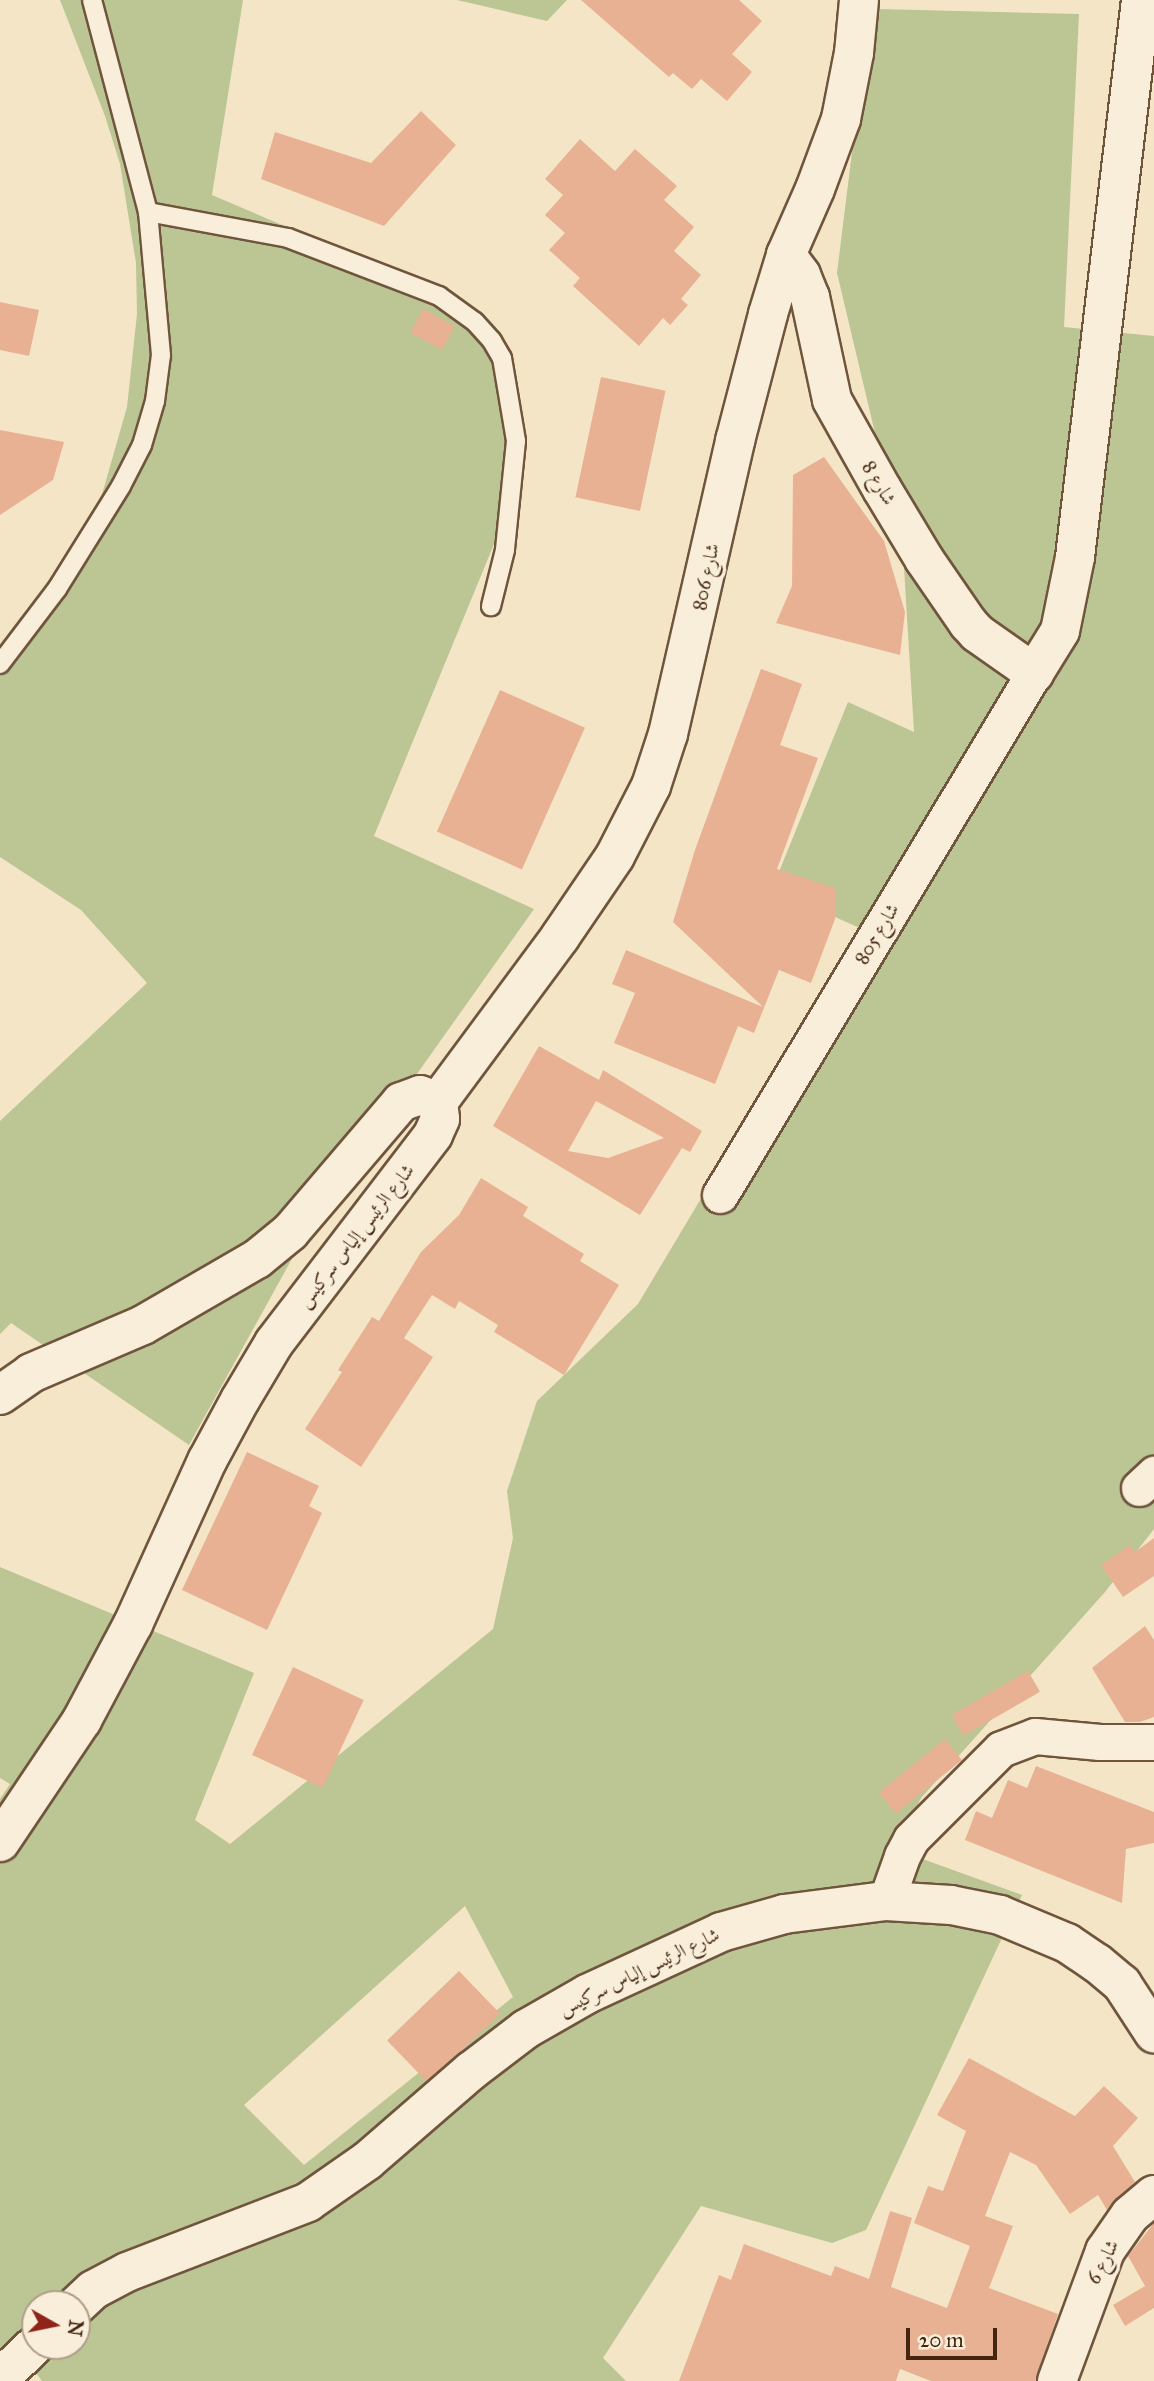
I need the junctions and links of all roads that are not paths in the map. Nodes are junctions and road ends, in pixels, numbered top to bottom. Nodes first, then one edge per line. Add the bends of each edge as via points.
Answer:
1 (92, 0) edge
2 (859, 0) edge
3 (1141, 0) edge
4 (148, 212) junction
5 (786, 255) junction
6 (491, 606) dead end
7 (0, 664) edge
8 (1034, 673) junction
9 (438, 1102) junction
10 (720, 1195) dead end
11 (0, 1395) edge
12 (1154, 1742) edge
13 (0, 1842) edge
14 (886, 1901) junction
15 (1154, 2033) edge
16 (1154, 2195) edge
17 (91, 2292) edge
18 (21, 2358) edge
19 (0, 2378) edge
20 (1057, 2381) edge

1 - 4 lane
2 - 5 main road, شارع 806 via 841,119
3 - 8 main road via 1074,557 1060,631
4 - 6 lane via 288,238 439,296 492,341 505,369 516,441 505,550
4 - 7 lane via 161,355 155,401 142,445 57,589
5 - 8 main road, شارع 8 via 810,297 832,400 882,489 968,623
5 - 9 main road, شارع 806 via 735,441 668,734 651,786 615,856 561,937
8 - 10 street, شارع 805
9 - 11 main road via 421,1096 401,1102 290,1232 257,1259 143,1325 31,1373
9 - 13 main road, شارع الرئيس إلياس سركيس via 440,1119 433,1135 281,1333 240,1400 82,1720
12 - 14 street via 1035,1736 1001,1749 911,1839
14 - 15 main road, شارع الرئيس إلياس سركيس via 1000,1915 1068,1943 1122,1984
14 - 17 main road, شارع الرئيس إلياس سركيس via 783,1914 721,1932 587,1994 526,2029 367,2161 308,2202 127,2272
16 - 20 main road, شارع 6 via 1130,2215 1105,2251
18 - 19 main road

